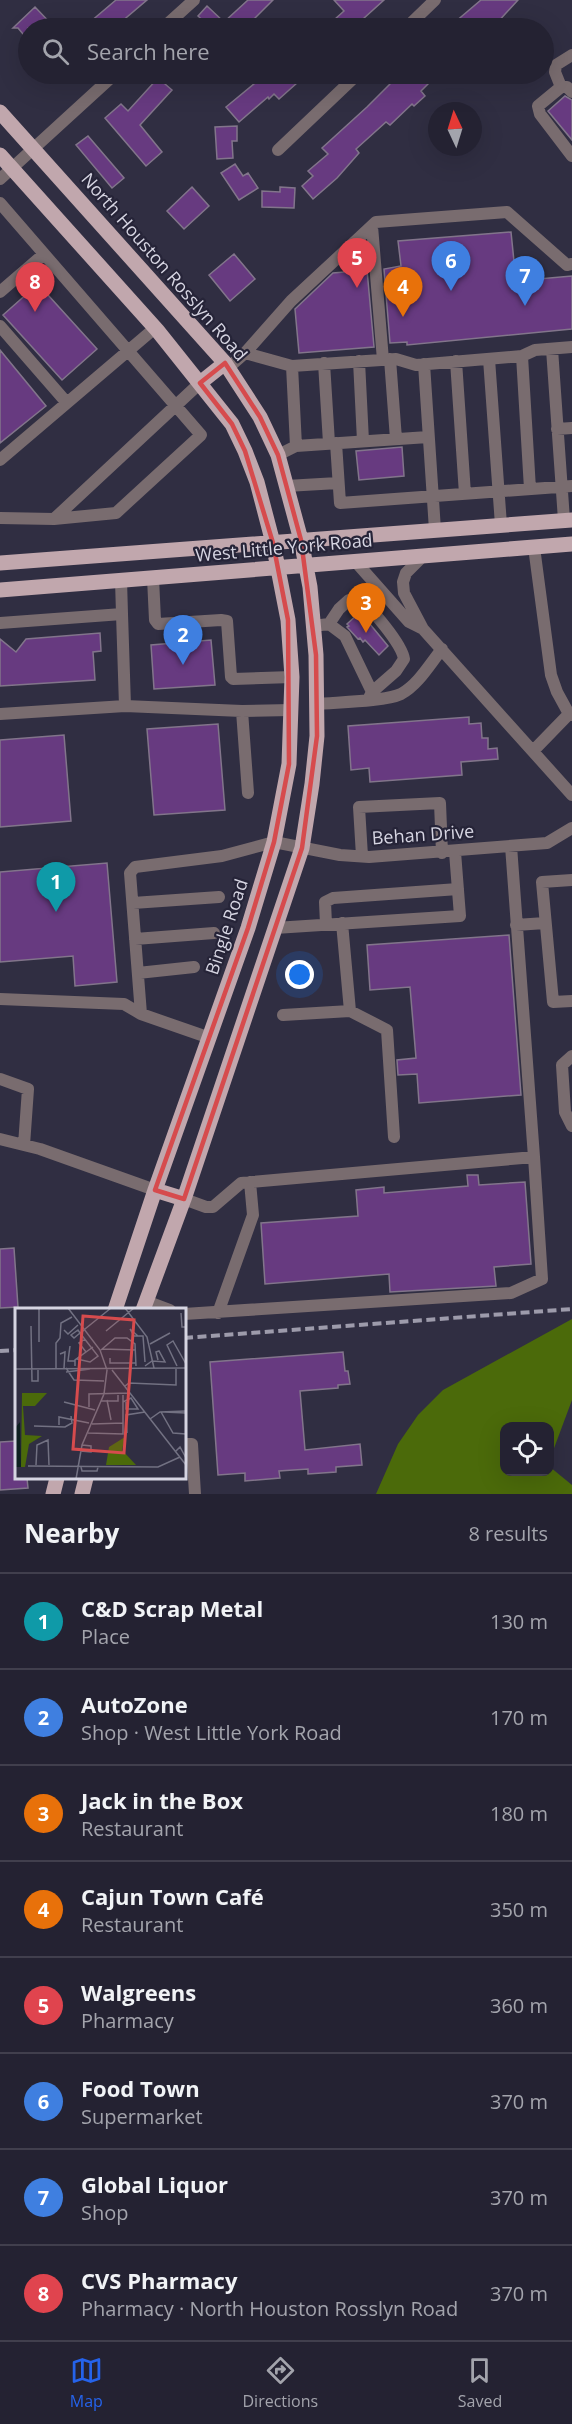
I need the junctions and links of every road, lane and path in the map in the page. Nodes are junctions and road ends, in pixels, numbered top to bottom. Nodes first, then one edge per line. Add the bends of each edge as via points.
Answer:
1 (194, 0) edge
2 (435, 0) edge
3 (174, 18) edge
4 (416, 18) edge
5 (572, 55) edge
6 (104, 84) edge
7 (347, 84) edge
8 (567, 90) edge
9 (0, 112) edge
10 (34, 149) junction
11 (278, 150) dead end
12 (0, 155) edge
13 (572, 156) edge
14 (6, 174) edge
15 (3, 212) edge
16 (372, 226) junction
17 (44, 254) junction
18 (572, 264) edge
19 (0, 292) edge
20 (0, 326) edge
21 (155, 328) junction
22 (572, 347) edge
23 (128, 349) junction
24 (552, 349) junction
25 (245, 353) junction
26 (522, 357) junction
27 (489, 359) junction
28 (387, 360) junction
29 (359, 361) junction
30 (456, 361) junction
31 (324, 363) junction
32 (424, 364) junction
33 (227, 366) junction
34 (292, 366) junction
35 (200, 383) junction
36 (67, 403) junction
37 (177, 405) junction
38 (572, 428) edge
39 (557, 429) junction
40 (428, 437) junction
41 (396, 439) junction
42 (363, 441) junction
43 (332, 443) junction
44 (296, 446) junction
45 (278, 455) junction
46 (0, 460) edge
47 (338, 483) junction
48 (286, 486) junction
49 (567, 487) edge
50 (530, 489) junction
51 (498, 492) junction
52 (465, 494) junction
53 (432, 497) junction
54 (0, 518) edge
55 (54, 519) junction
56 (568, 520) edge
57 (501, 525) junction
58 (435, 530) junction
59 (301, 540) junction
60 (273, 543) junction
61 (569, 544) edge
62 (534, 547) junction
63 (422, 557) junction
64 (355, 561) junction
65 (0, 563) edge
66 (306, 565) junction
67 (278, 568) junction
68 (153, 578) junction
69 (121, 580) junction
70 (0, 590) edge
71 (122, 614) junction
72 (0, 623) edge
73 (329, 624) junction
74 (313, 625) junction
75 (423, 629) junction
76 (442, 649) junction
77 (292, 676) junction
78 (370, 695) junction
79 (316, 704) junction
80 (125, 706) junction
81 (291, 710) junction
82 (242, 711) junction
83 (0, 714) edge
84 (570, 715) edge
85 (533, 751) junction
86 (248, 793) dead end
87 (572, 795) edge
88 (572, 828) edge
89 (274, 842) junction
90 (510, 846) junction
91 (302, 848) junction
92 (455, 852) junction
93 (442, 853) junction
94 (362, 856) junction
95 (572, 880) edge
96 (458, 889) junction
97 (219, 897) dead end
98 (133, 903) junction
99 (342, 923) junction
100 (545, 923) junction
101 (326, 924) junction
102 (516, 925) junction
103 (275, 928) junction
104 (213, 933) dead end
105 (135, 939) junction
106 (194, 967) dead end
107 (138, 973) junction
108 (0, 999) edge
109 (572, 1000) edge
110 (350, 1011) junction
111 (141, 1014) junction
112 (283, 1015) dead end
113 (210, 1038) junction
114 (572, 1056) edge
115 (0, 1078) edge
116 (572, 1126) edge
117 (394, 1137) dead end
118 (0, 1139) edge
119 (24, 1145) junction
120 (534, 1156) junction
121 (250, 1182) junction
122 (155, 1190) junction
123 (184, 1199) junction
124 (144, 1305) edge
125 (116, 1308) edge
126 (160, 1308) edge
127 (218, 1313) junction
128 (186, 1314) edge
129 (186, 1444) edge
130 (57, 1479) edge
131 (86, 1479) edge
132 (53, 1494) edge
133 (82, 1494) edge
134 (195, 1494) edge

1 - 3 street
2 - 4 street
5 - 8 street via 556,65 555,72
6 - 10 street
7 - 11 street
8 - 13 street via 538,106
9 - 10 main road, North Houston Rosslyn Road
10 - 14 street
10 - 33 main road, North Houston Rosslyn Road
12 - 14 main road
14 - 21 main road
15 - 17 street
16 - 18 street via 376,222 507,212 567,265
16 - 25 street via 291,301
16 - 28 street
17 - 19 street
17 - 23 street
20 - 36 street
21 - 23 street
21 - 35 main road
22 - 24 street
23 - 36 street
23 - 37 street
24 - 26 street via 535,350
24 - 39 street
25 - 33 street
25 - 34 street
26 - 27 street
26 - 50 street
27 - 30 street
27 - 51 street
28 - 29 street
28 - 32 street
28 - 41 street
29 - 31 street
29 - 42 street
30 - 32 street
30 - 52 street
31 - 34 street
31 - 43 street
32 - 40 street
33 - 35 main road
33 - 45 main road, North Houston Rosslyn Road via 260,417
34 - 44 street
35 - 37 street
35 - 60 main road via 232,424 246,451
36 - 46 street
37 - 55 street
37 - 55 street via 201,435 116,513
38 - 39 street
39 - 49 street
40 - 41 street
40 - 53 street
41 - 42 street
42 - 43 street
43 - 44 street
43 - 47 street
44 - 45 street
45 - 48 main road, North Houston Rosslyn Road
47 - 48 street
47 - 53 street via 340,503
48 - 59 main road, North Houston Rosslyn Road
49 - 50 street
49 - 56 street
50 - 51 street
51 - 52 street
51 - 57 street
52 - 53 street
53 - 58 street
54 - 55 street
56 - 57 main road, West Little York Road
56 - 61 main road
57 - 58 main road, West Little York Road
58 - 59 main road, West Little York Road
59 - 60 main road, West Little York Road
59 - 66 main road, North Houston Rosslyn Road
60 - 65 main road, West Little York Road
60 - 67 main road, Bingle Road
61 - 62 main road, West Little York Road
62 - 63 main road, West Little York Road
62 - 84 street via 551,675
63 - 64 main road, West Little York Road
63 - 75 street via 406,573 403,582 406,599
64 - 66 main road, West Little York Road
64 - 75 street via 409,622
66 - 67 main road, West Little York Road
66 - 74 main road
67 - 68 main road, West Little York Road
67 - 77 main road, Bingle Road via 288,620
68 - 69 main road, West Little York Road
68 - 77 street via 158,624 227,621 232,679
69 - 70 main road, West Little York Road
69 - 71 street
71 - 72 street
71 - 80 street
73 - 74 street
73 - 78 street via 345,636
73 - 78 street via 349,600 360,602 400,646 404,658
74 - 79 main road
75 - 76 street
76 - 78 street via 417,681 400,694
76 - 85 street
77 - 81 main road, Bingle Road
78 - 79 street
79 - 91 main road via 317,736
80 - 82 street
80 - 83 street
81 - 82 street
81 - 89 main road, Bingle Road via 289,764
82 - 86 street
84 - 85 street
85 - 87 street
88 - 90 street, Behan Drive via 547,843
89 - 91 street, Behan Drive
89 - 98 street via 222,856 135,867 130,873
89 - 113 main road, Bingle Road
90 - 92 street, Behan Drive
90 - 102 street
91 - 94 street, Behan Drive
91 - 103 main road
92 - 93 street, Behan Drive
92 - 96 street
93 - 94 street, Behan Drive
93 - 94 street via 440,803 359,807
95 - 100 street via 542,882
96 - 99 street via 460,916
96 - 101 street via 333,898 325,902
97 - 98 street
98 - 105 street
99 - 101 street
99 - 110 street
100 - 102 street
100 - 109 street via 553,1002
101 - 103 street
102 - 120 street
103 - 123 main road
104 - 105 street
105 - 107 street
106 - 107 street
107 - 111 street
108 - 111 street via 124,1004
110 - 112 street
110 - 117 street via 387,1030
111 - 113 street
113 - 122 main road, Bingle Road
114 - 116 street via 562,1065 565,1112
115 - 119 street via 28,1089
118 - 119 street
119 - 122 street
120 - 121 street
120 - 127 street via 542,1279 511,1293
121 - 123 street via 241,1183 213,1207
121 - 127 street via 253,1215
122 - 123 main road
122 - 125 main road, Bingle Road
123 - 124 main road
124 - 126 street
127 - 128 street
129 - 134 street via 192,1444
130 - 132 main road
131 - 133 main road

